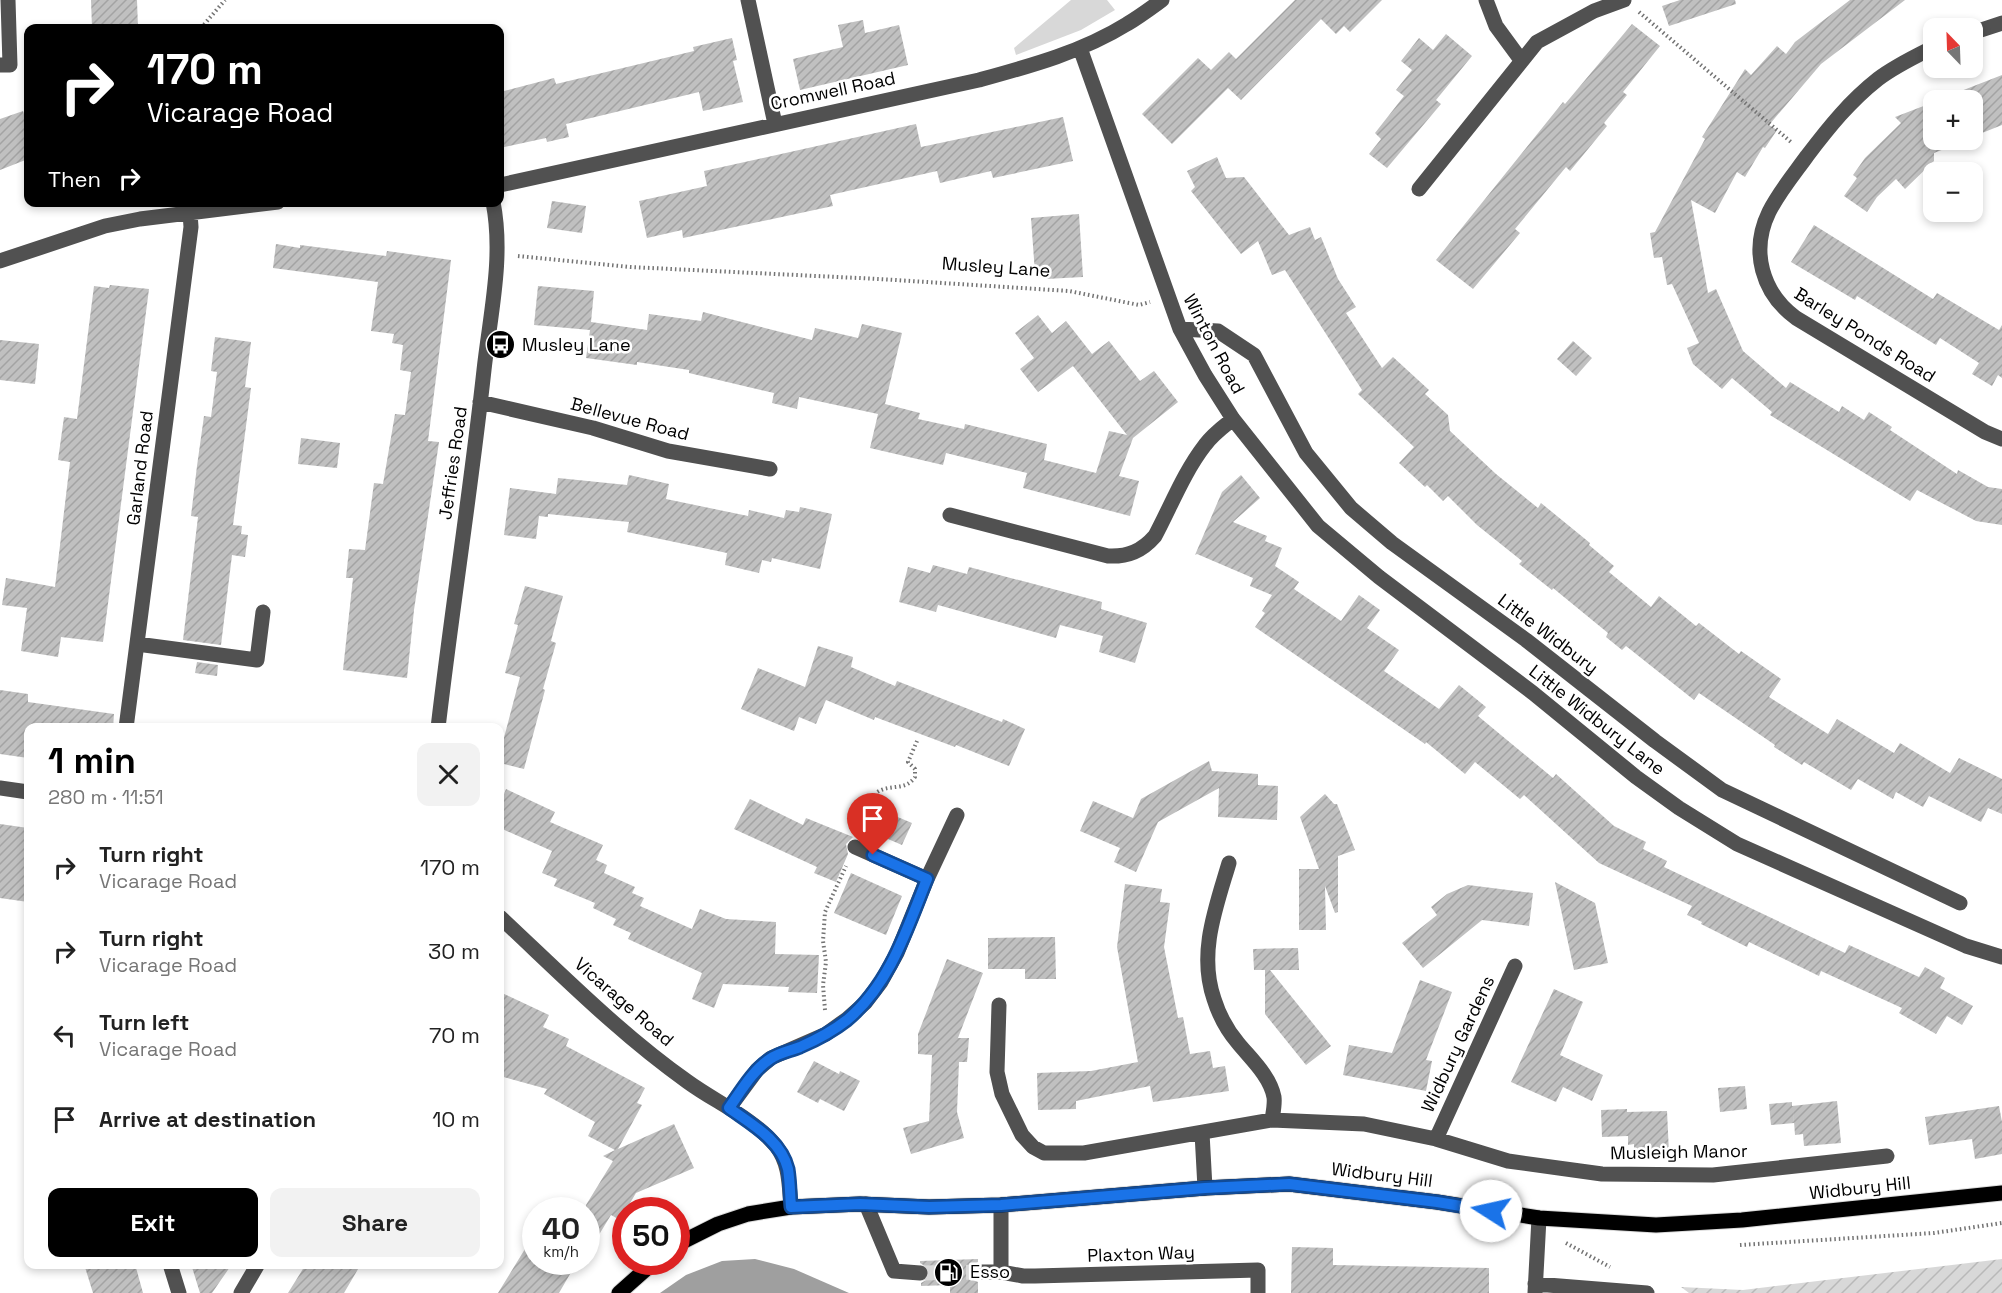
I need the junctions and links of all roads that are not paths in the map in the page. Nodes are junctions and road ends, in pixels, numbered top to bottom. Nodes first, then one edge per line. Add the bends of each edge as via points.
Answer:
1 (8, 0) edge
2 (748, 0) edge
3 (1162, 0) edge
4 (1486, 0) edge
5 (1629, 4) edge
6 (2002, 23) edge
7 (1983, 29) edge
8 (1080, 48) junction
9 (1923, 52) edge
10 (1521, 60) junction
11 (0, 65) edge
12 (775, 124) junction
13 (504, 184) edge
14 (1419, 189) dead end
15 (238, 207) edge
16 (494, 207) edge
17 (189, 213) junction
18 (0, 261) edge
19 (1180, 328) junction
20 (480, 402) junction
21 (1233, 419) junction
22 (2002, 439) edge
23 (770, 469) dead end
24 (950, 514) dead end
25 (263, 612) dead end
26 (137, 644) junction
27 (127, 723) edge
28 (439, 723) edge
29 (0, 788) edge
30 (24, 791) edge
31 (957, 814) dead end
32 (855, 847) road end
33 (1229, 863) dead end
34 (927, 879) junction
35 (1959, 903) dead end
36 (504, 921) edge
37 (2002, 957) edge
38 (1515, 966) dead end
39 (999, 1005) dead end
40 (729, 1108) junction
41 (1272, 1120) junction
42 (1202, 1132) junction
43 (1436, 1139) junction
44 (1887, 1156) dead end
45 (1508, 1161) joint
46 (1205, 1188) junction
47 (2002, 1192) edge
48 (866, 1204) junction
49 (1001, 1205) junction
50 (791, 1207) junction
51 (1539, 1218) junction
52 (690, 1238) edge
53 (172, 1269) edge
54 (255, 1269) edge
55 (978, 1272) tunnel mouth
56 (1001, 1272) junction
57 (920, 1273) tunnel mouth
58 (639, 1275) edge
59 (1535, 1289) edge
60 (1643, 1292) edge
61 (179, 1293) edge
62 (241, 1293) edge
63 (619, 1293) edge
64 (1258, 1293) edge

1 - 11 street via 10,65
2 - 12 street
3 - 8 street, Cromwell Road via 1127,24
4 - 10 street via 1496,26
5 - 10 street via 1594,11 1537,42
6 - 7 street
8 - 12 street, Cromwell Road via 979,80
8 - 19 street, Winton Road
9 - 22 street, Barley Ponds Road via 1902,63 1852,101 1826,130 1769,213 1762,232 1760,259 1774,297 1796,318
10 - 14 street
12 - 13 street, Cromwell Road
15 - 17 street
16 - 20 street, Jeffries Road via 497,254
17 - 18 street via 105,226
17 - 26 street, Garland Road via 191,227
19 - 21 street, Winton Road
19 - 35 street, Little Widbury via 1218,331 1254,355 1306,453 1351,508 1655,741 1722,790
20 - 23 street, Bellevue Road via 668,451
20 - 28 street, Jeffries Road
21 - 24 street, Winton Road via 1215,433 1196,457 1155,536 1134,553 1108,556
21 - 37 street, Little Widbury Lane via 1318,526 1678,808 1737,844 1966,946
25 - 26 street via 256,660
26 - 27 street, Garland Road
29 - 30 street
31 - 34 street
32 - 34 street
33 - 41 street via 1208,942 1209,978 1227,1028 1270,1086 1274,1098
34 - 40 street via 897,953 865,1003 826,1034 771,1058 757,1070
36 - 40 street, Vicarage Road via 609,1019 688,1083
38 - 43 street, Widbury Gardens
39 - 42 street, Widbury Gardens via 997,1072 1002,1094 1022,1135 1033,1147 1044,1153 1084,1153
40 - 50 street, Vicarage Road via 778,1148 788,1171
41 - 42 street, Widbury Gardens
41 - 43 street, Widbury Gardens via 1364,1124
42 - 46 street
43 - 45 street, Widbury Gardens
44 - 45 street, Musleigh Manor via 1713,1175 1602,1174
46 - 49 main road, Widbury Hill
46 - 51 main road, Widbury Hill via 1289,1184
47 - 51 main road, Widbury Hill via 1742,1221 1656,1225
48 - 49 main road, Widbury Hill
48 - 50 main road, Widbury Hill
48 - 57 street via 894,1271
49 - 56 street
50 - 52 main road, Widbury Hill via 748,1214
51 - 59 street
53 - 61 street
54 - 62 street
55 - 56 street
56 - 64 street, Plaxton Way via 1035,1276 1258,1270
58 - 63 main road
59 - 60 street

